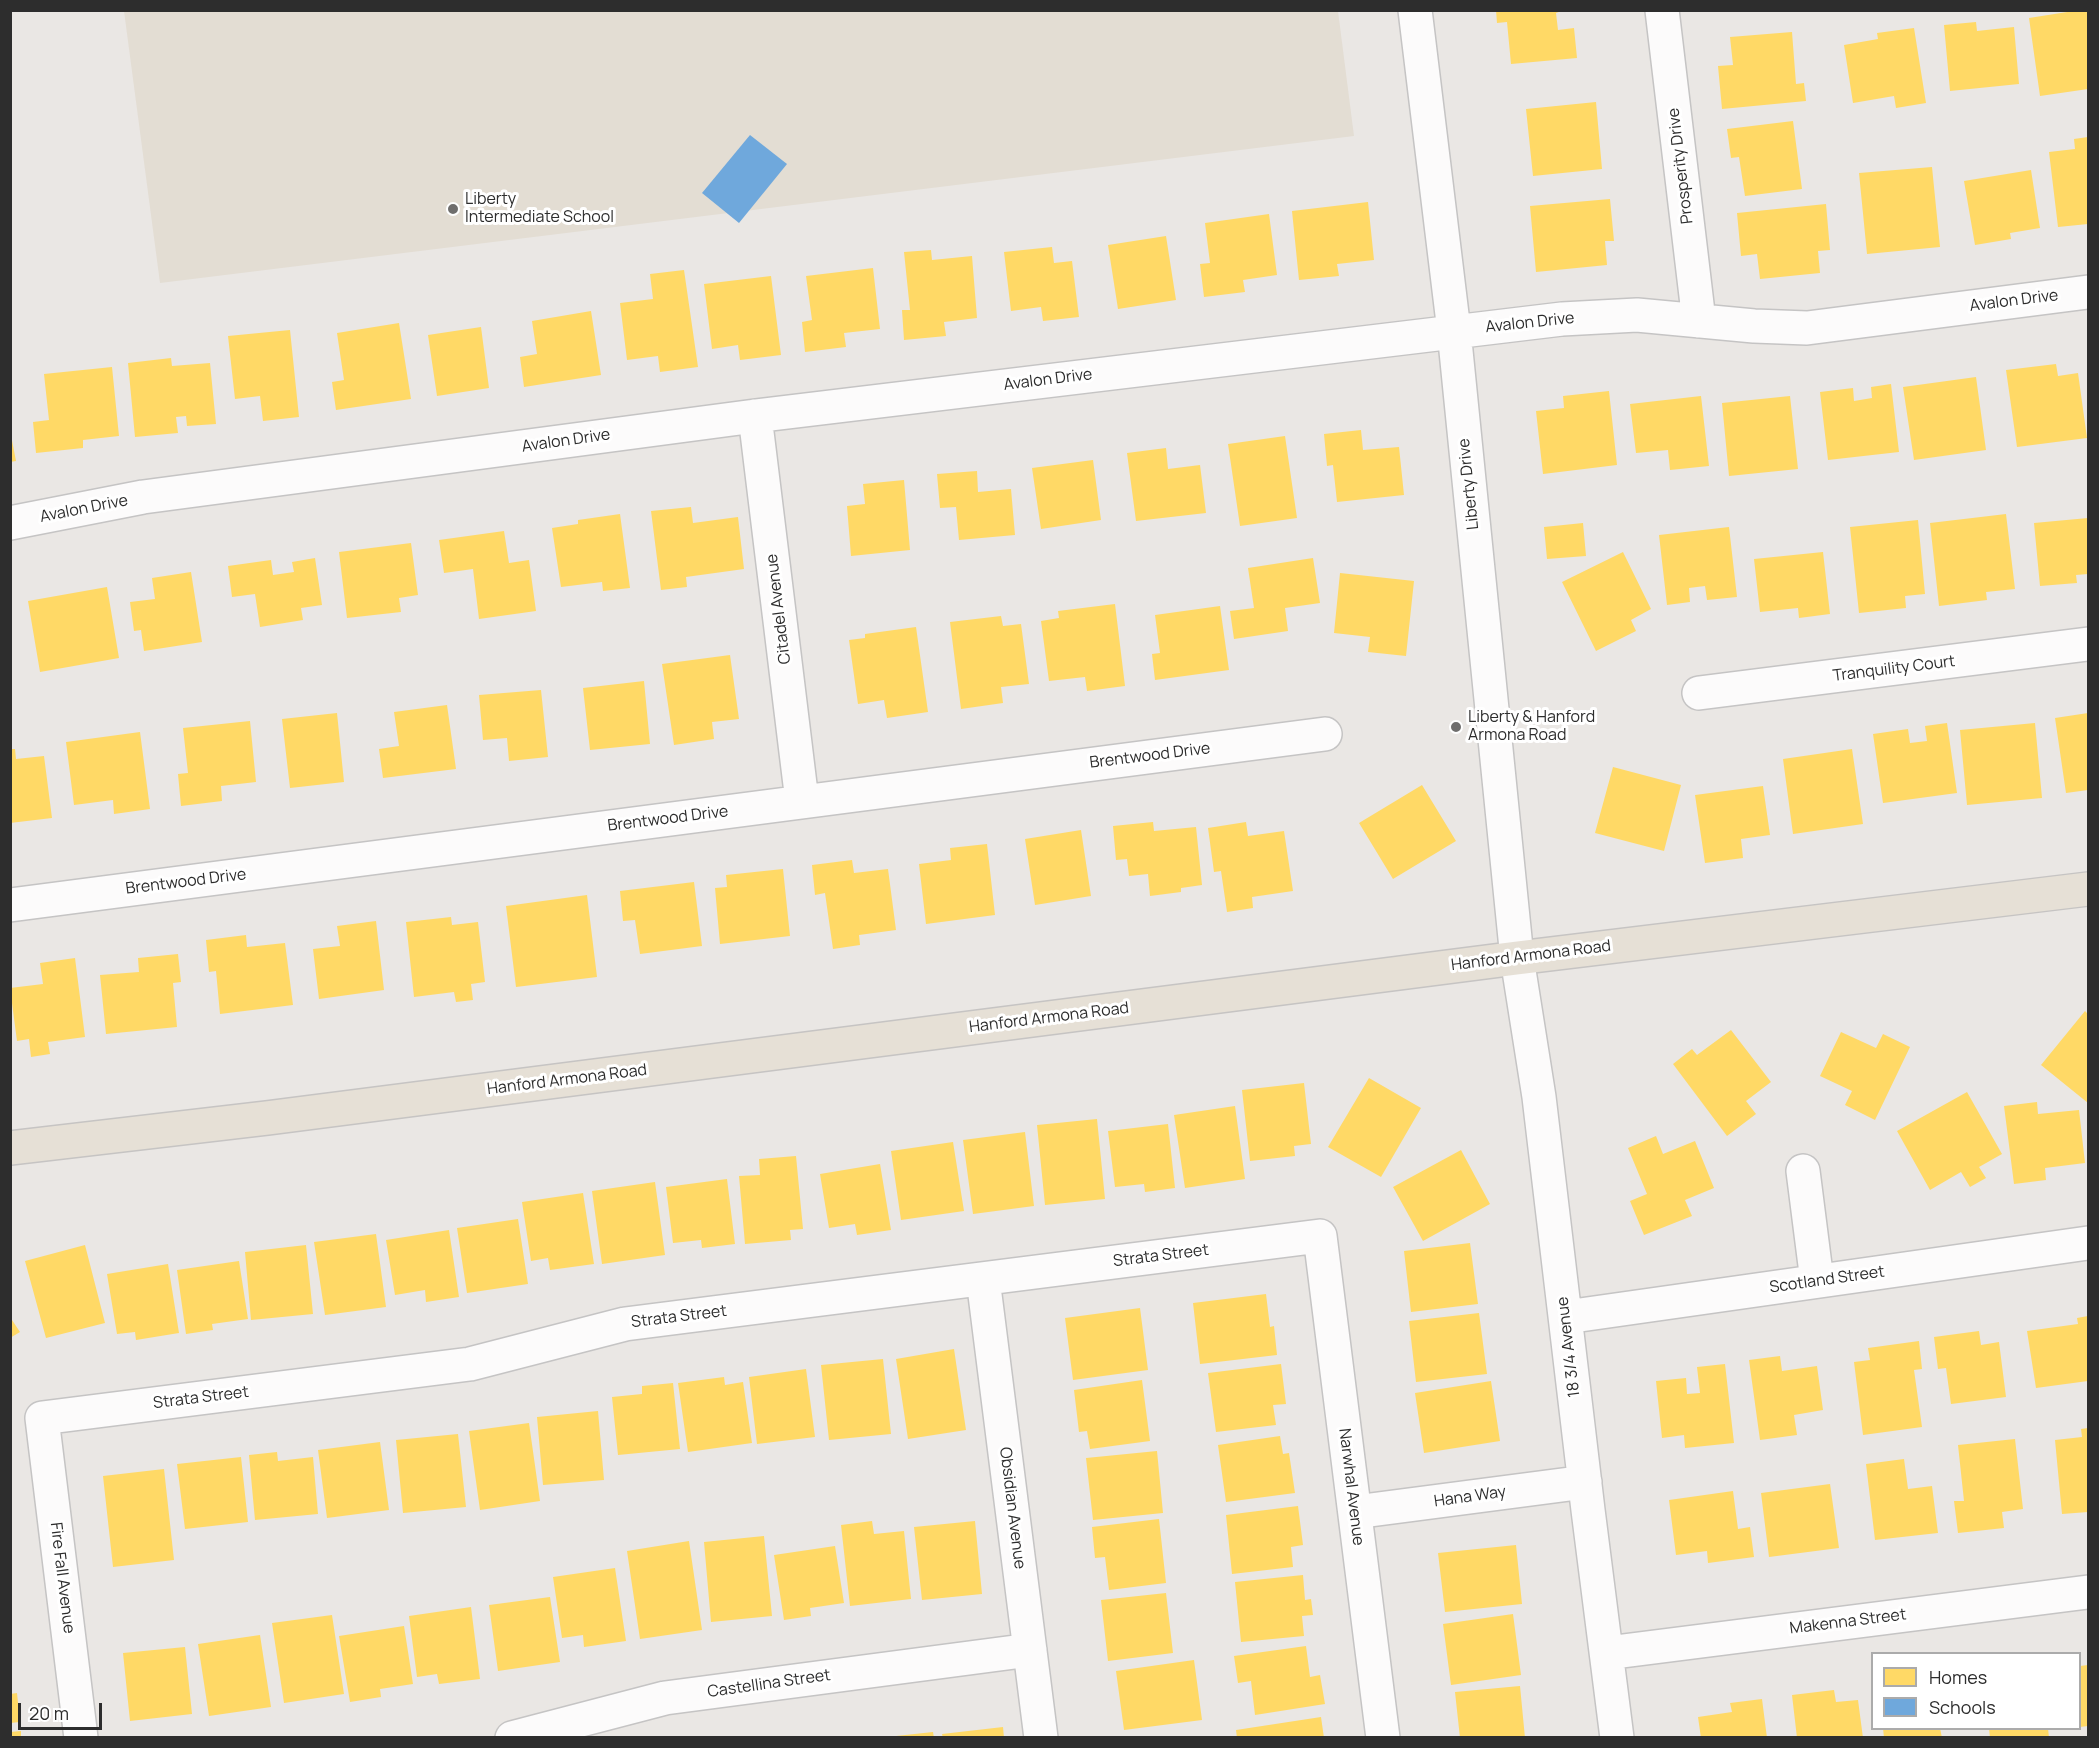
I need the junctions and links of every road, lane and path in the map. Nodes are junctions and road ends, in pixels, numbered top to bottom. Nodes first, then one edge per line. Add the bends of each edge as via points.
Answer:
1 (1415, 10) edge
2 (1662, 10) edge
3 (2088, 292) edge
4 (1699, 321) junction
5 (1454, 331) junction
6 (755, 416) junction
7 (10, 523) edge
8 (2088, 644) edge
9 (1699, 693) dead end
10 (1325, 734) dead end
11 (802, 801) junction
12 (2088, 889) edge
13 (10, 905) edge
14 (1517, 958) junction
15 (10, 1148) edge
16 (1803, 1171) dead end
17 (1320, 1236) joint
18 (2088, 1243) edge
19 (983, 1279) junction
20 (1817, 1281) junction
21 (1566, 1317) junction
22 (42, 1418) joint
23 (1585, 1482) junction
24 (1355, 1512) junction
25 (2088, 1592) edge
26 (1030, 1650) junction
27 (1607, 1653) junction
28 (81, 1737) edge
29 (512, 1737) edge
30 (1041, 1737) edge
31 (1383, 1737) edge
32 (1617, 1737) edge

1 - 5 street, Liberty Drive
2 - 4 street, Prosperity Drive
3 - 4 street, Avalon Drive via 1807,328
4 - 5 street, Avalon Drive via 1637,315
5 - 6 street, Avalon Drive
5 - 14 street, Liberty Drive
6 - 7 street, Avalon Drive via 143,497
6 - 11 street, Citadel Avenue
8 - 9 street, Tranquility Court
10 - 11 street, Brentwood Drive
11 - 13 street, Brentwood Drive
12 - 14 main road, Hanford Armona Road
14 - 15 main road, Hanford Armona Road
14 - 21 street, 18 3/4 Avenue via 1539,1097
16 - 20 street
17 - 19 street, Strata Street
17 - 24 street, Narwhal Avenue
18 - 20 street, Scotland Street
19 - 22 street, Strata Street via 625,1324 470,1364
19 - 26 street, Obsidian Avenue
20 - 21 street, Scotland Street
21 - 23 street, 18 3/4 Avenue
22 - 28 street, Fire Fall Avenue
23 - 24 street, Hana Way
23 - 27 street, 18 3/4 Avenue
24 - 31 street, Narwhal Avenue
25 - 27 street, Makenna Street
26 - 29 street, Castellina Street via 665,1698
26 - 30 street, Obsidian Avenue
27 - 32 street, 18 3/4 Avenue

